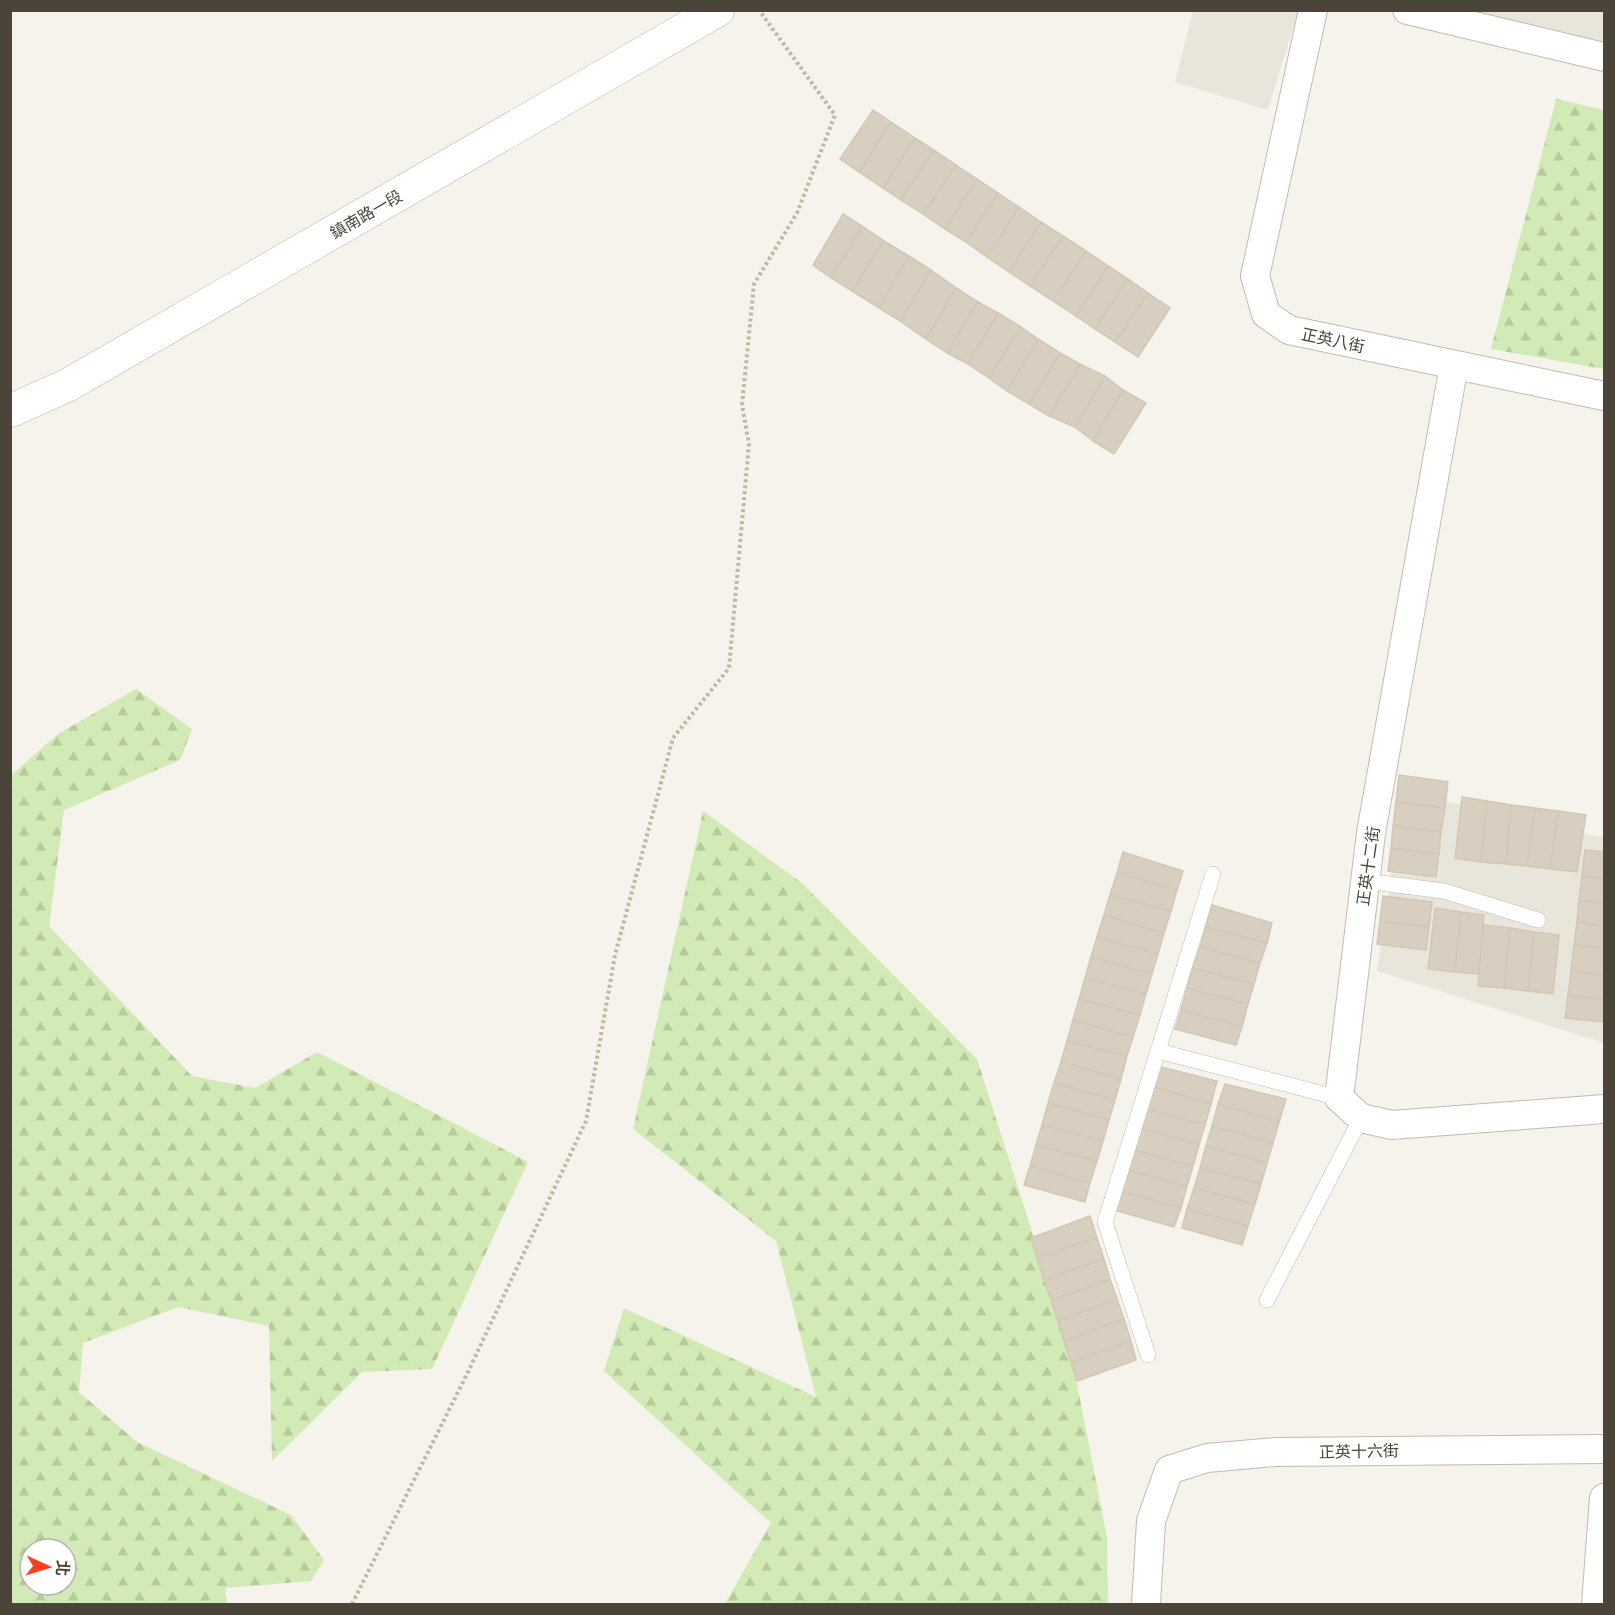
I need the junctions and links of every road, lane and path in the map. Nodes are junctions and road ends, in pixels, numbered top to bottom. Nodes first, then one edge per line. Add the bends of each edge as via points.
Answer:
1 (718, 10) edge
2 (759, 10) edge
3 (1312, 10) edge
4 (1407, 10) edge
5 (1605, 57) edge
6 (1454, 364) junction
7 (1605, 396) edge
8 (10, 411) edge
9 (1213, 874) dead end
10 (1365, 881) junction
11 (1538, 920) dead end
12 (1158, 1051) junction
13 (1339, 1098) junction
14 (1605, 1109) edge
15 (1361, 1118) junction
16 (1267, 1300) dead end
17 (1148, 1355) dead end
18 (1605, 1449) edge
19 (1605, 1498) edge
20 (352, 1605) edge
21 (1146, 1605) edge
22 (1596, 1605) edge

1 - 8 street, 鎮南路一段 via 68,386
2 - 20 path via 835,115 797,213 754,284 742,405 749,444 729,668 673,738 615,955 586,1121 468,1374
3 - 6 street, 正英八街 via 1255,276 1266,314 1289,330
4 - 5 street
6 - 7 street, 正英八街
6 - 10 street, 正英十二街
9 - 12 lane
10 - 11 lane via 1444,891
10 - 13 street, 正英十二街
12 - 13 lane
12 - 17 lane via 1105,1222
13 - 15 street
14 - 15 street via 1392,1125
15 - 16 lane
18 - 21 street, 正英十六街 via 1275,1452 1207,1458 1169,1470 1151,1521
19 - 22 street

